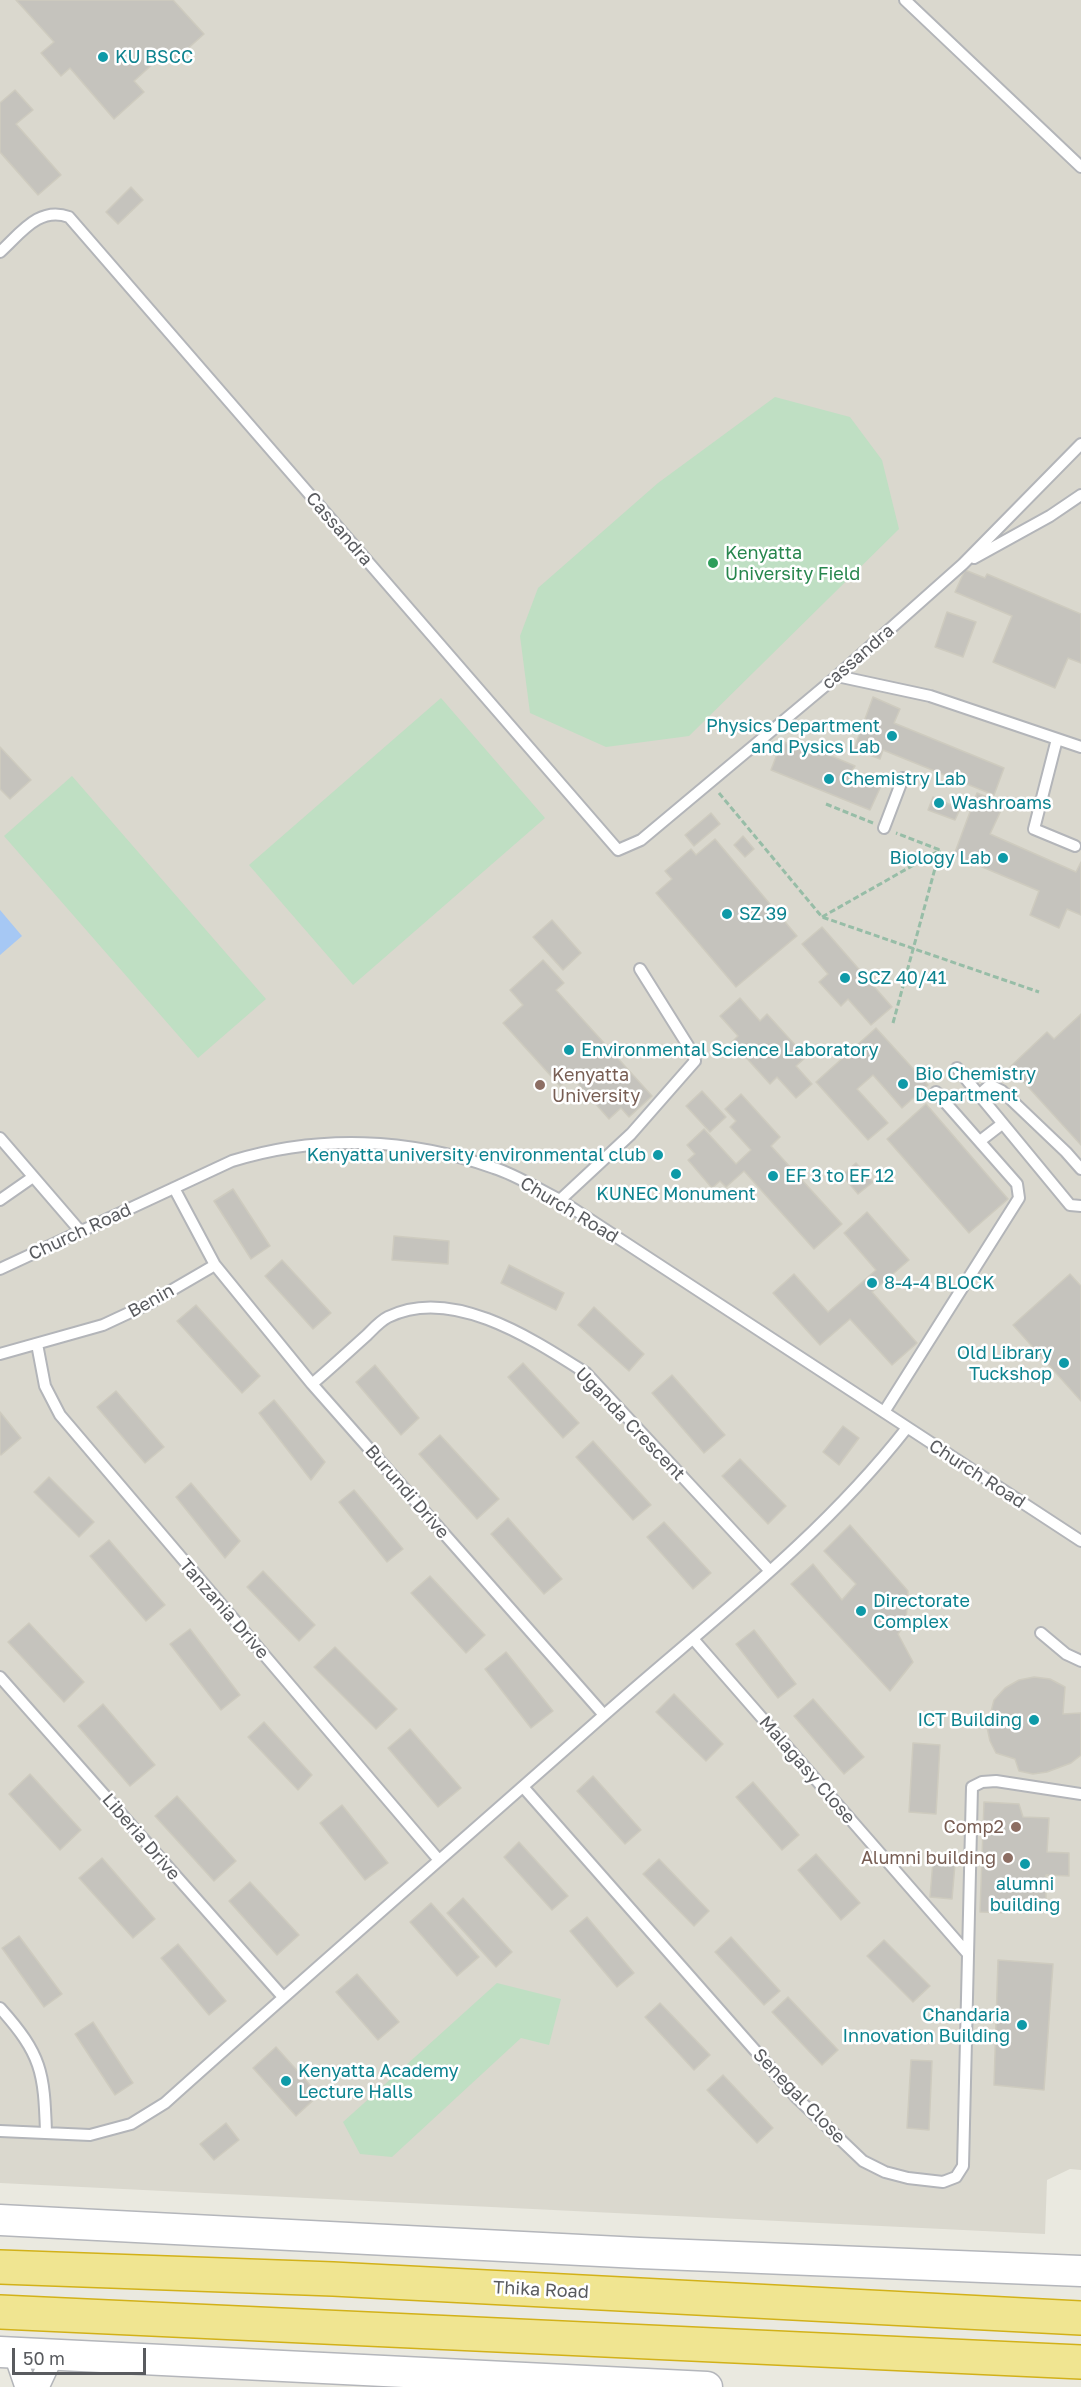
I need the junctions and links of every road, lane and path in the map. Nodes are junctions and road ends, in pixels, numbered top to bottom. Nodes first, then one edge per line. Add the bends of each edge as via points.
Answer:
1 (905, 0) edge
2 (1081, 167) edge
3 (0, 252) edge
4 (1081, 444) edge
5 (1081, 495) edge
6 (963, 564) junction
7 (837, 676) junction
8 (1057, 739) junction
9 (1081, 747) edge
10 (903, 778) dead end
11 (710, 782) junction
12 (826, 804) dead end
13 (884, 828) junction
14 (1075, 846) dead end
15 (618, 850) joint
16 (940, 850) junction
17 (822, 916) junction
18 (914, 950) junction
19 (640, 969) dead end
20 (1039, 992) dead end
21 (893, 1023) dead end
22 (957, 1068) dead end
23 (936, 1092) dead end
24 (979, 1095) junction
25 (1002, 1124) junction
26 (0, 1138) edge
27 (980, 1141) junction
28 (1081, 1169) edge
29 (33, 1177) junction
30 (174, 1188) junction
31 (0, 1200) edge
32 (560, 1200) junction
33 (1081, 1206) edge
34 (81, 1232) junction
35 (215, 1265) junction
36 (0, 1269) edge
37 (37, 1344) junction
38 (0, 1354) edge
39 (312, 1384) junction
40 (884, 1412) junction
41 (906, 1429) junction
42 (1081, 1541) edge
43 (770, 1571) junction
44 (1041, 1633) dead end
45 (694, 1640) junction
46 (1081, 1661) edge
47 (0, 1677) edge
48 (604, 1715) junction
49 (524, 1788) junction
50 (1081, 1794) edge
51 (438, 1858) junction
52 (968, 1954) junction
53 (283, 1997) junction
54 (0, 2008) edge
55 (0, 2131) edge
56 (46, 2132) junction
57 (0, 2220) edge
58 (0, 2267) edge
59 (1081, 2271) edge
60 (0, 2312) edge
61 (1081, 2318) edge
62 (7, 2352) edge
63 (54, 2353) junction
64 (1081, 2362) edge
65 (566, 2383) edge
66 (26, 2387) edge
67 (38, 2387) edge
68 (707, 2387) edge

1 - 2 lane
3 - 15 lane, Cassandra via 43,215 56,213 69,218
4 - 6 lane, cassandra
5 - 6 lane
6 - 7 lane, cassandra
7 - 8 lane via 910,691
7 - 11 lane, cassandra
8 - 9 lane
8 - 14 lane via 1034,829
10 - 13 lane
11 - 15 lane, cassandra via 641,840
11 - 17 path
12 - 13 path
13 - 16 path
16 - 17 path
16 - 18 path
17 - 18 path
18 - 20 path
18 - 21 path
19 - 32 lane via 695,1061 631,1134
22 - 24 lane
23 - 27 lane
24 - 25 lane
24 - 28 lane via 990,1085 1002,1091
25 - 27 lane
25 - 33 lane via 1070,1205
26 - 29 lane
27 - 40 lane via 1017,1184 1019,1198
29 - 31 lane
29 - 34 lane
30 - 32 lane, Church Road via 260,1152 299,1145 364,1142 429,1149 496,1168
30 - 34 lane, Church Road
30 - 35 lane
32 - 40 lane, Church Road
34 - 36 lane, Church Road
35 - 37 lane, Benin via 103,1326
35 - 39 lane, Burundi Drive
37 - 38 lane, Benin
37 - 51 lane, Tanzania Drive via 45,1386 60,1416
39 - 43 lane, Uganda Crescent via 387,1318 410,1310 444,1309 493,1319 586,1373
39 - 48 lane, Burundi Drive
40 - 41 lane, Church Road
41 - 42 lane, Church Road
41 - 43 lane via 876,1467
43 - 45 lane
44 - 46 lane
45 - 48 lane
45 - 52 lane, Malagasy Close
47 - 53 lane, Liberia Drive
48 - 49 lane
49 - 51 lane
49 - 52 lane, Senegal Close via 797,2098 863,2161 885,2172 943,2182 956,2177 963,2166
50 - 52 lane, Senegal Close via 996,1781 972,1787
51 - 53 lane
53 - 56 lane via 165,2103 131,2124 90,2135
54 - 56 lane via 28,2042 40,2065
55 - 56 lane
57 - 59 main road via 651,2254
58 - 61 highway, Thika Road via 333,2279
60 - 64 highway
62 - 63 main road
62 - 66 street
63 - 65 main road
63 - 67 street
65 - 68 main road

